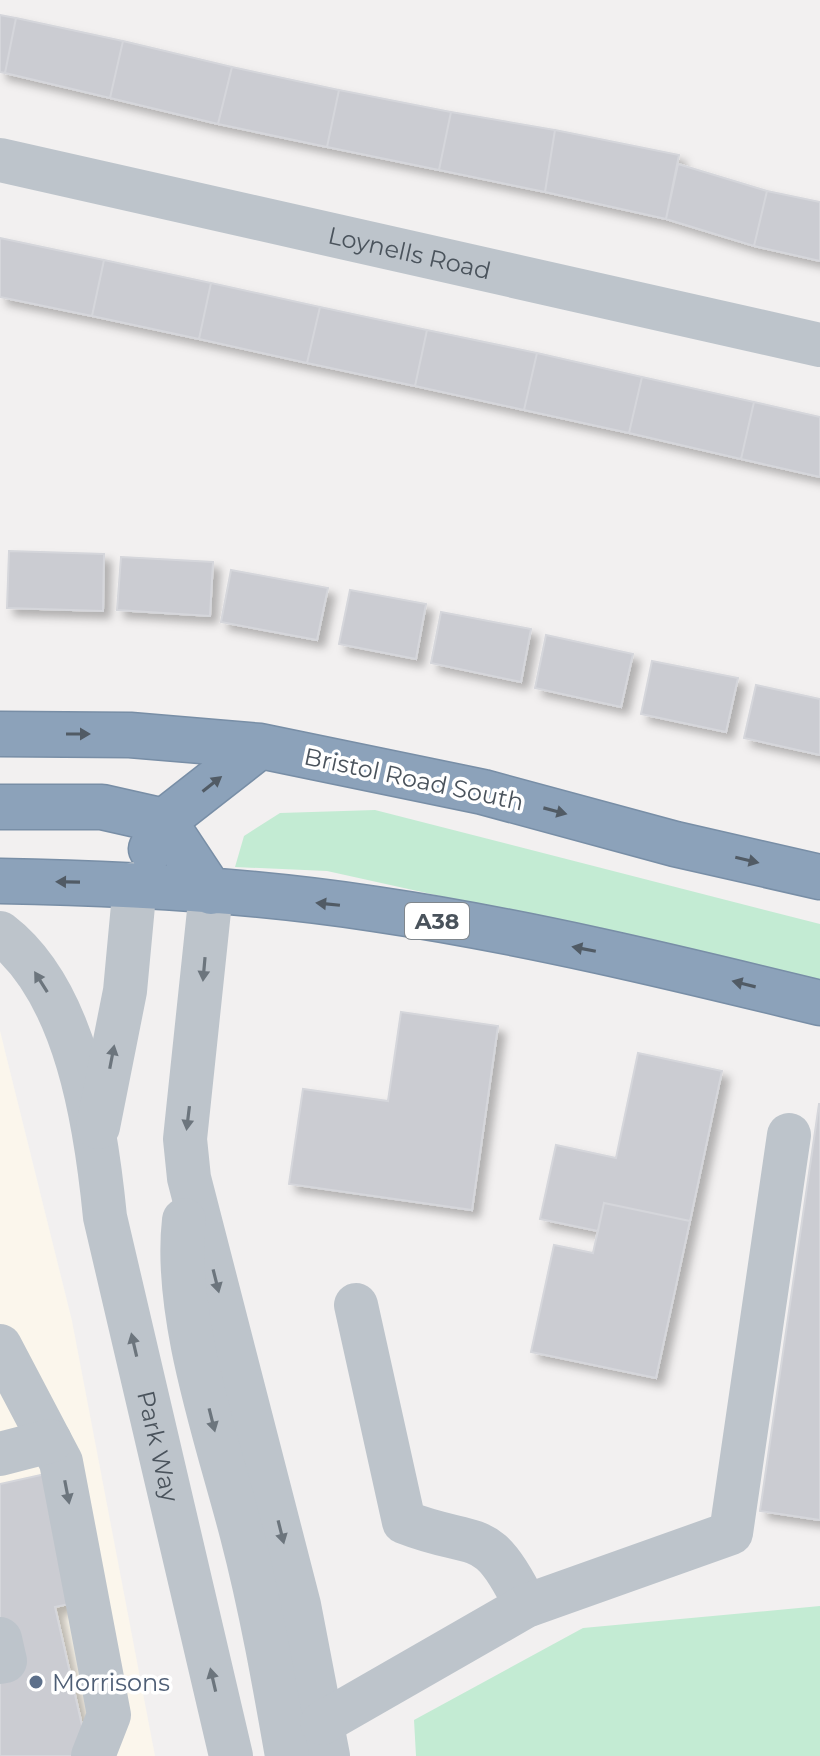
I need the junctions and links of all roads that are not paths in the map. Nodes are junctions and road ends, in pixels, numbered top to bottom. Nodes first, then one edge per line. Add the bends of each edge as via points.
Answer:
1 (0, 160) edge
2 (820, 345) edge
3 (0, 734) edge
4 (260, 746) junction
5 (0, 807) edge
6 (164, 821) junction
7 (820, 877) edge
8 (0, 881) edge
9 (135, 884) junction
10 (211, 892) junction
11 (0, 933) edge
12 (820, 1003) edge
13 (97, 1134) junction
14 (789, 1135) dead end
15 (189, 1178) junction
16 (356, 1305) dead end
17 (0, 1346) edge
18 (50, 1441) junction
19 (0, 1454) edge
20 (526, 1606) junction
21 (0, 1639) edge
22 (0, 1662) edge
23 (325, 1740) edge
24 (93, 1756) edge
25 (231, 1756) edge
26 (287, 1756) edge

1 - 2 street, Loynells Road
3 -> 4 highway, Bristol Road South via 130,735
6 -> 4 highway
4 -> 7 highway, Bristol Road South via 483,792
5 - 6 highway via 102,807
6 - 9 highway
6 - 10 highway
9 -> 8 highway, A38
9 - 10 highway, A38
13 -> 9 street, Park Way via 125,991
12 -> 10 highway, A38 via 660,964 375,908
10 -> 15 street via 185,1139
13 -> 11 street, Park Way via 59,1010 21,949
25 -> 13 street, Park Way via 105,1217
14 - 20 street via 731,1533
15 -> 23 street via 299,1605
15 -> 26 street via 180,1256 199,1369 262,1614
16 - 20 street via 404,1522 469,1538 495,1552
17 - 18 street
18 - 19 street
18 -> 24 street via 61,1462 109,1715
20 - 23 street
21 - 22 street via 5,1661

